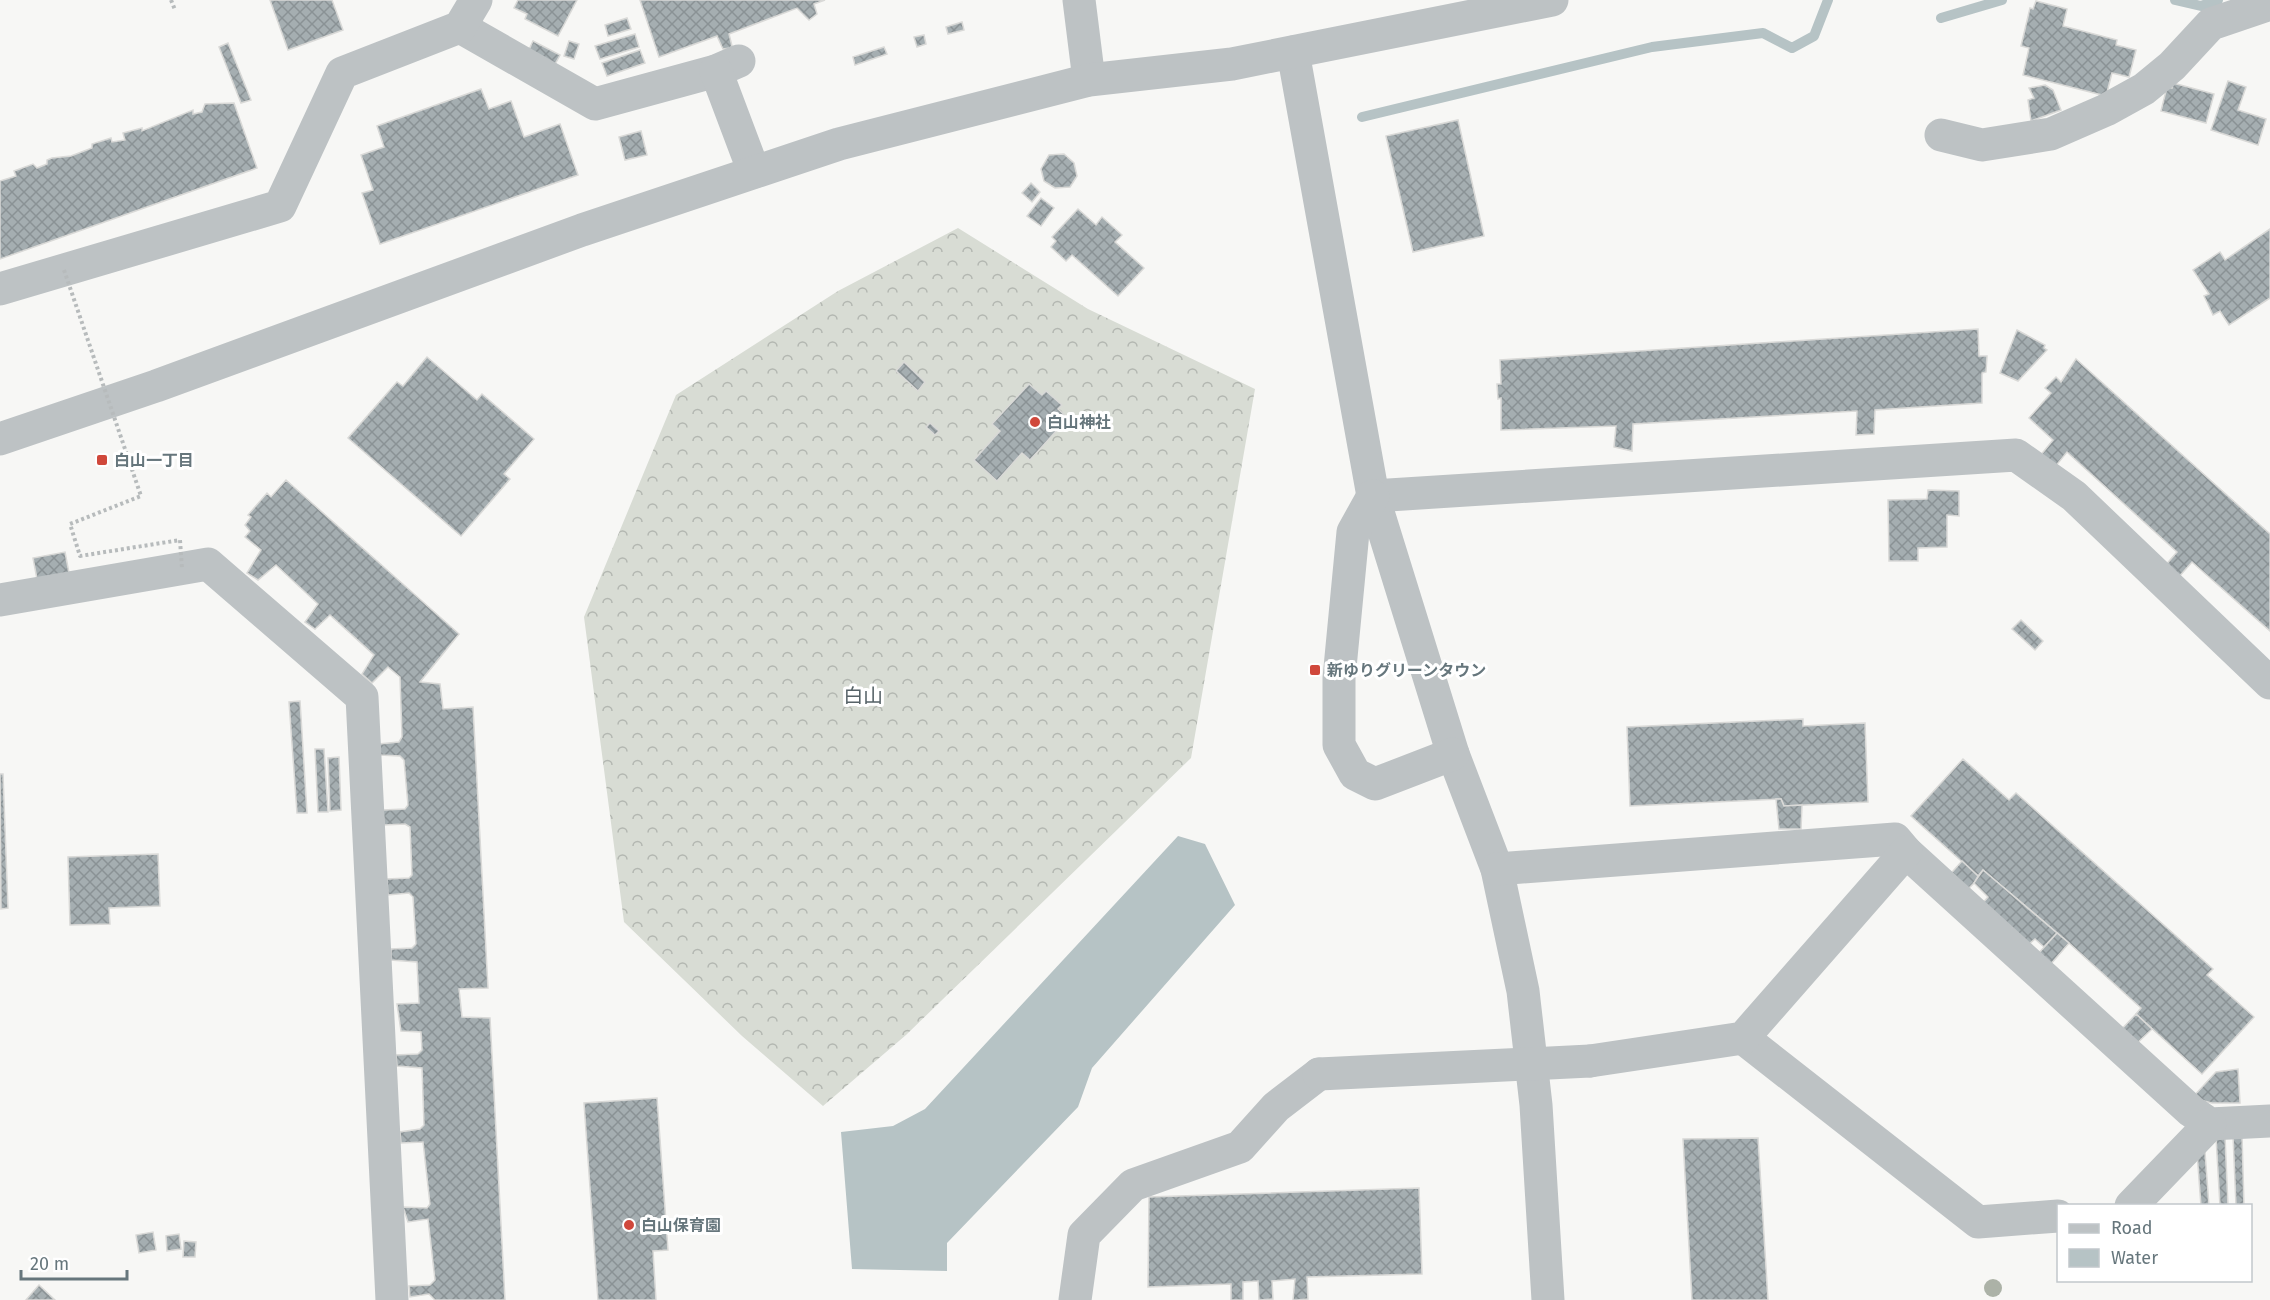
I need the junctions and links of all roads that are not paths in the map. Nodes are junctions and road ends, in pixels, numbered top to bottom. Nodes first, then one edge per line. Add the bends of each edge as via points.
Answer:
1 (1079, 0) edge
2 (1552, 0) edge
3 (2270, 4) edge
4 (468, 13) edge
5 (1293, 52) junction
6 (1089, 81) junction
7 (1941, 135) dead end
8 (754, 172) junction
9 (0, 289) edge
10 (0, 439) edge
11 (1373, 496) junction
12 (0, 600) edge
13 (2270, 682) edge
14 (1453, 754) junction
15 (1906, 852) junction
16 (1497, 869) junction
17 (1743, 1038) junction
18 (2270, 1120) edge
19 (2210, 1124) junction
20 (2134, 1204) edge
21 (2057, 1216) edge
22 (392, 1300) edge
23 (1075, 1300) edge
24 (1548, 1300) edge

1 - 6 street
2 - 5 street
3 - 7 street via 2211,24 2144,89 2050,134 1982,145
4 - 8 street via 595,104 727,66
4 - 9 street via 342,73 280,206
5 - 6 street
5 - 11 street
6 - 8 street via 839,144
8 - 10 street via 582,230 156,387
11 - 13 street via 2016,455 2074,496
11 - 14 street
11 - 14 street via 1353,532 1339,678 1339,745 1355,774 1375,784
12 - 22 street via 208,564 362,697
14 - 16 street
15 - 16 street via 1895,839
15 - 17 street
15 - 19 street
16 - 24 street via 1523,991 1536,1105
17 - 21 street via 1978,1222
17 - 23 street, bridge via 1590,1062 1319,1074 1275,1107 1240,1147 1133,1185 1084,1235
18 - 19 street
19 - 20 street

